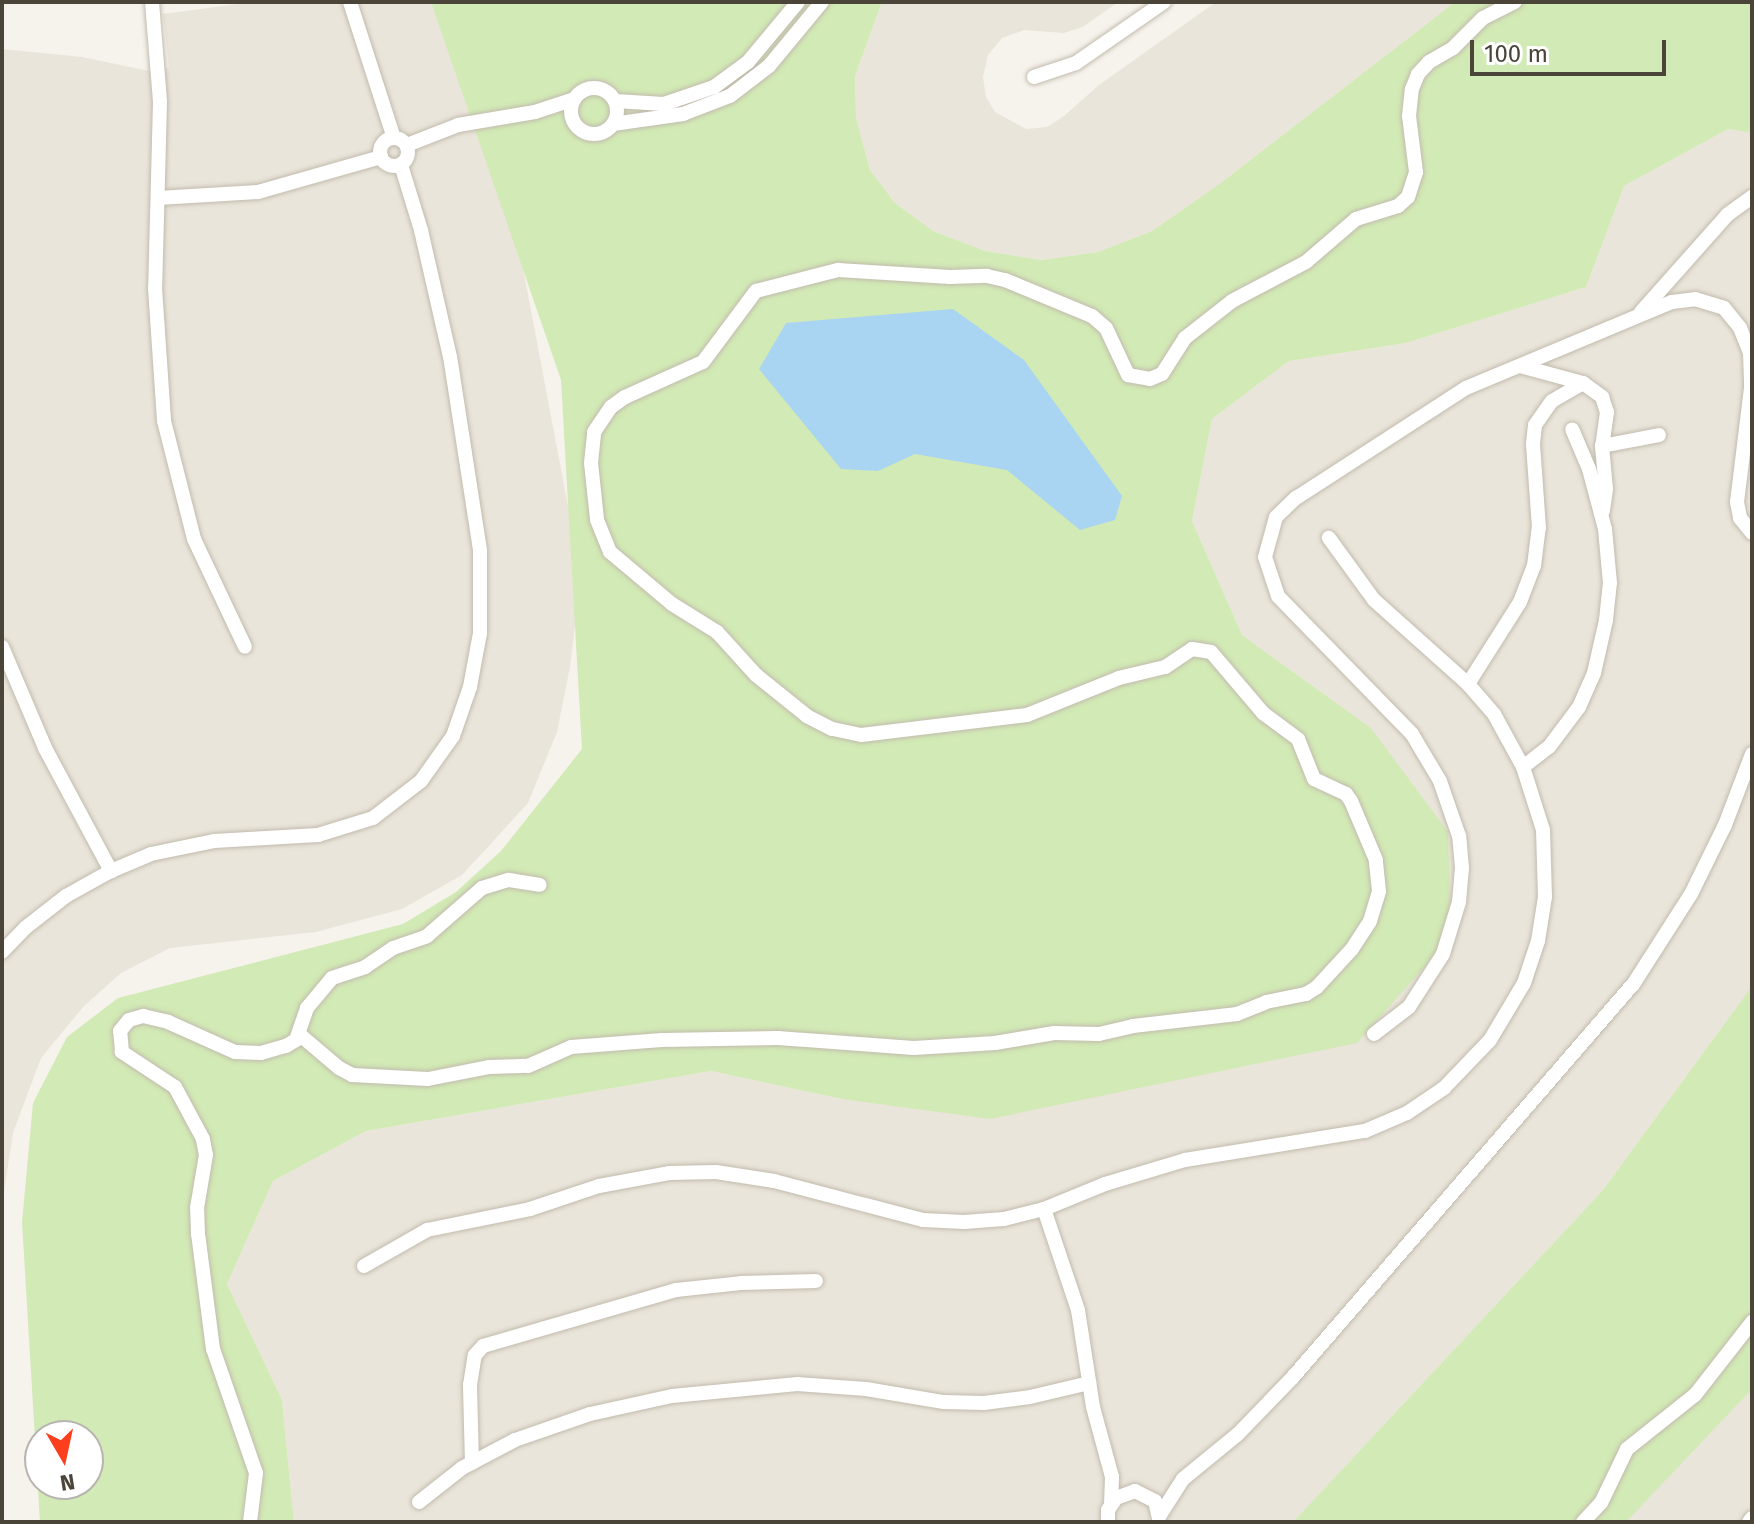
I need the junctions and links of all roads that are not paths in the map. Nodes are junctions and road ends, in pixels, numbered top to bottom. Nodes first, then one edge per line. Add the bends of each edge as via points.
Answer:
1 (152, 2) edge
2 (350, 2) edge
3 (798, 2) edge
4 (822, 2) edge
5 (1164, 2) edge
6 (1515, 2) edge
7 (1034, 77) dead end
8 (574, 99) junction
9 (615, 101) junction
10 (535, 112) junction
11 (575, 124) junction
12 (613, 124) junction
13 (401, 141) junction
14 (381, 157) junction
15 (401, 165) junction
16 (1752, 197) edge
17 (158, 198) junction
18 (1638, 316) junction
19 (1520, 366) junction
20 (1583, 383) junction
21 (1572, 429) dead end
22 (1659, 435) dead end
23 (1602, 446) junction
24 (1602, 515) junction
25 (1752, 533) edge
26 (1329, 538) dead end
27 (2, 647) edge
28 (245, 647) dead end
29 (1468, 684) junction
30 (1752, 754) edge
31 (1523, 767) junction
32 (111, 871) junction
33 (540, 885) dead end
34 (2, 952) edge
35 (299, 1034) junction
36 (1374, 1034) dead end
37 (1044, 1209) junction
38 (364, 1266) dead end
39 (816, 1281) dead end
40 (1752, 1322) edge
41 (1089, 1383) junction
42 (472, 1463) junction
43 (1111, 1471) junction
44 (1183, 1479) junction
45 (1139, 1492) junction
46 (419, 1502) dead end
47 (1108, 1516) edge
48 (1159, 1518) edge
49 (250, 1522) edge
50 (1583, 1522) edge

1 - 17 street via 160,102
2 - 13 street
3 - 9 street via 748,62 714,87 664,104
4 - 12 street via 769,66 730,96 683,114
5 - 7 street via 1076,63
6 - 35 street via 1483,18 1418,74 1409,116 1416,172 1408,197 1398,206 1356,219 1306,262 1232,301 1185,338 1162,374 1150,379 1128,375 1106,328 1092,316 1005,280 838,270 756,291 703,362 625,397 594,432 591,463 597,519 610,552 672,604 717,632 756,675 807,716 832,729 861,735 1027,715 1110,681 1165,667 1192,649 1211,652 1263,713 1298,739 1314,779 1346,794 1376,860 1379,891 1370,921 1317,987 1237,1014 1099,1034 1054,1033 914,1048 778,1038 662,1040 571,1047 528,1066 428,1079 352,1075
8 - 9 street via 583,90 596,88
8 - 10 street
8 - 11 street
9 - 12 street
10 - 11 street
10 - 13 street
11 - 12 street via 591,134
13 - 14 street via 382,144
13 - 15 street via 407,158
14 - 15 street via 389,166
14 - 17 street via 258,192
15 - 32 street via 450,357 480,550 480,633 470,687 453,736 431,771 410,791 360,823 318,835 193,844
16 - 18 street via 1727,215
17 - 28 street via 156,339 172,461 194,539
18 - 19 street
18 - 25 street via 1672,302 1705,300 1724,308 1740,328 1752,376 1738,510
19 - 20 street
19 - 36 street via 1447,398 1296,498 1276,517 1266,543 1266,570 1278,596 1412,734 1440,781 1459,836 1459,902 1443,954 1409,1007
20 - 23 street via 1605,404
20 - 29 street via 1552,401 1535,425 1539,528 1534,566 1520,602
21 - 24 street
22 - 23 street
23 - 24 street
24 - 31 street via 1610,583 1594,673 1570,722
26 - 29 street via 1374,600
27 - 32 street via 45,748
29 - 31 street via 1505,731
30 - 44 street via 1691,894 1627,992 1293,1377 1238,1434
31 - 37 street via 1538,808 1545,852 1538,941 1509,1013 1461,1074 1407,1113 1365,1131 1185,1160
32 - 34 street via 45,911
33 - 35 street via 509,880 482,888 427,936 332,978 307,1008
35 - 49 street via 291,1044 273,1050 235,1052 143,1016 129,1020 119,1038 126,1056 175,1087 203,1139 198,1234 213,1349 256,1473
37 - 38 street via 1004,1219 943,1222 745,1176 669,1173 427,1230
37 - 41 street via 1078,1310
39 - 42 street via 676,1290 483,1346 475,1355 470,1385
40 - 50 street via 1695,1395 1627,1449 1601,1503
41 - 42 street via 984,1403 823,1385 699,1392 562,1423
41 - 43 street
42 - 46 street
43 - 45 street
43 - 47 street
44 - 45 street
44 - 48 street
45 - 47 street via 1121,1494
45 - 48 street via 1155,1501

